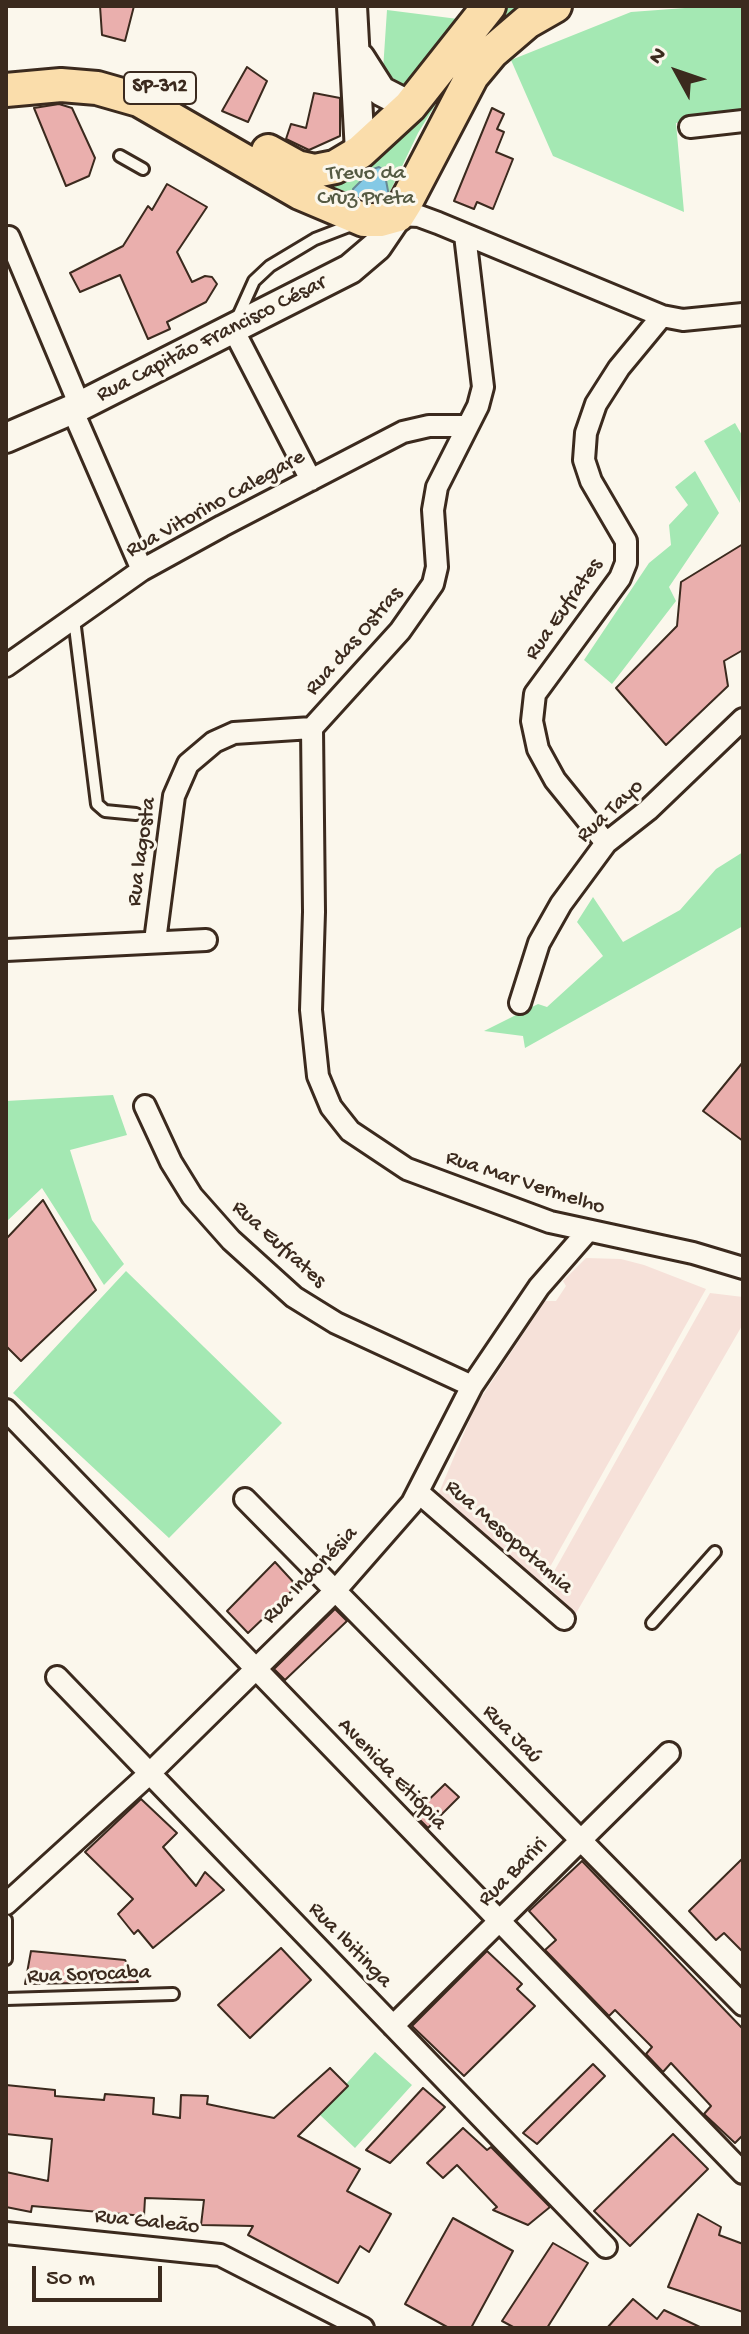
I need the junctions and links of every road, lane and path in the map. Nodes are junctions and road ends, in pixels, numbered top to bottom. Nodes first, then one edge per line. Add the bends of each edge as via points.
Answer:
1 (352, 6) edge
2 (489, 6) edge
3 (555, 6) edge
4 (356, 50) junction
5 (6, 68) edge
6 (6, 90) edge
7 (410, 106) junction
8 (743, 121) edge
9 (690, 127) dead end
10 (360, 152) junction
11 (120, 156) dead end
12 (143, 169) dead end
13 (398, 215) junction
14 (364, 220) junction
15 (465, 235) junction
16 (9, 237) dead end
17 (743, 314) edge
18 (662, 316) junction
19 (234, 331) junction
20 (76, 408) junction
21 (465, 426) junction
22 (6, 438) edge
23 (311, 480) junction
24 (142, 570) junction
25 (74, 619) junction
26 (6, 666) edge
27 (743, 719) edge
28 (312, 728) junction
29 (136, 814) dead end
30 (606, 843) junction
31 (206, 940) dead end
32 (155, 941) junction
33 (6, 950) edge
34 (520, 1003) dead end
35 (145, 1106) dead end
36 (350, 1131) joint
37 (587, 1232) junction
38 (743, 1268) edge
39 (472, 1386) junction
40 (6, 1410) edge
41 (419, 1493) junction
42 (245, 1499) dead end
43 (715, 1552) dead end
44 (335, 1591) junction
45 (564, 1619) dead end
46 (652, 1623) dead end
47 (255, 1668) junction
48 (57, 1677) dead end
49 (669, 1753) dead end
50 (149, 1774) junction
51 (581, 1840) junction
52 (6, 1904) edge
53 (6, 1920) edge
54 (498, 1922) junction
55 (6, 1959) edge
56 (173, 1994) dead end
57 (6, 1999) edge
58 (743, 2005) edge
59 (393, 2026) junction
60 (743, 2173) edge
61 (6, 2233) edge
62 (606, 2247) dead end
63 (363, 2328) edge

1 - 4 street
2 - 7 main road, SP-312
3 - 13 main road via 527,22 472,76
4 - 7 street via 381,91
4 - 10 street
5 - 10 main road, SP-312 via 51,63 117,71 179,98 308,171 335,167
6 - 14 main road, SP-312 via 61,85 139,100 300,193
7 - 10 main road, SP-312
8 - 9 street
11 - 12 lane
13 - 14 main road
13 - 15 street via 419,216
13 - 19 street, Rua Capitão Francisco César via 377,246 350,269
14 - 19 lane via 315,239 270,266 254,281
15 - 18 street
15 - 21 street, Rua das Ostras via 483,387
16 - 20 street
17 - 18 street via 683,320
18 - 30 street, Rua Eufrates via 619,368 596,404 586,433 584,460 626,541 626,563 535,694 532,721 538,749 555,780
19 - 20 street, Rua Capitão Francisco César
19 - 23 street
20 - 22 street, Rua Capitão Francisco César
20 - 24 street
21 - 23 street, Rua Vitorino Calegare via 403,432
21 - 28 street, Rua das Ostras via 437,487 433,584 400,631
23 - 24 street, Rua Vitorino Calegare
24 - 25 street, Rua Vitorino Calegare
25 - 26 street, Rua Vitorino Calegare
25 - 29 lane via 97,804 105,811
27 - 30 street, Rua Tayo
28 - 32 street, Rua lagosta via 234,733 188,764 174,796
28 - 36 street, Rua das Ostras via 311,1010 318,1076 331,1107
30 - 34 street, Rua Tayo via 539,943
31 - 32 street
32 - 33 street
35 - 39 street, Rua Eufrates via 192,1196 294,1297 336,1323
36 - 37 street, Rua Mar Vermelho via 417,1174
37 - 38 street, Rua Mar Vermelho
37 - 39 street, Rua Indonésia via 539,1287
39 - 41 street, Rua Indonésia
40 - 47 street, Avenida Etiópia
41 - 44 street, Rua Indonésia
41 - 45 street, Rua Mesopotamia
42 - 44 street, Rua Jaú
43 - 46 lane
44 - 47 street, Rua Indonésia
44 - 51 street, Rua Jaú
47 - 50 street, Rua Indonésia
47 - 54 street, Avenida Etiópia
48 - 50 street, Rua Ibitinga
49 - 51 street, Rua Bariri
50 - 52 street, Rua Indonésia
50 - 59 street, Rua Ibitinga
51 - 54 street, Rua Bariri
51 - 58 street, Rua Jaú
53 - 55 lane
54 - 59 street, Rua Bariri
54 - 60 street, Avenida Etiópia
56 - 57 lane, Rua Sorocaba
59 - 62 street, Rua Ibitinga
61 - 63 street, Rua Galeão via 220,2255

